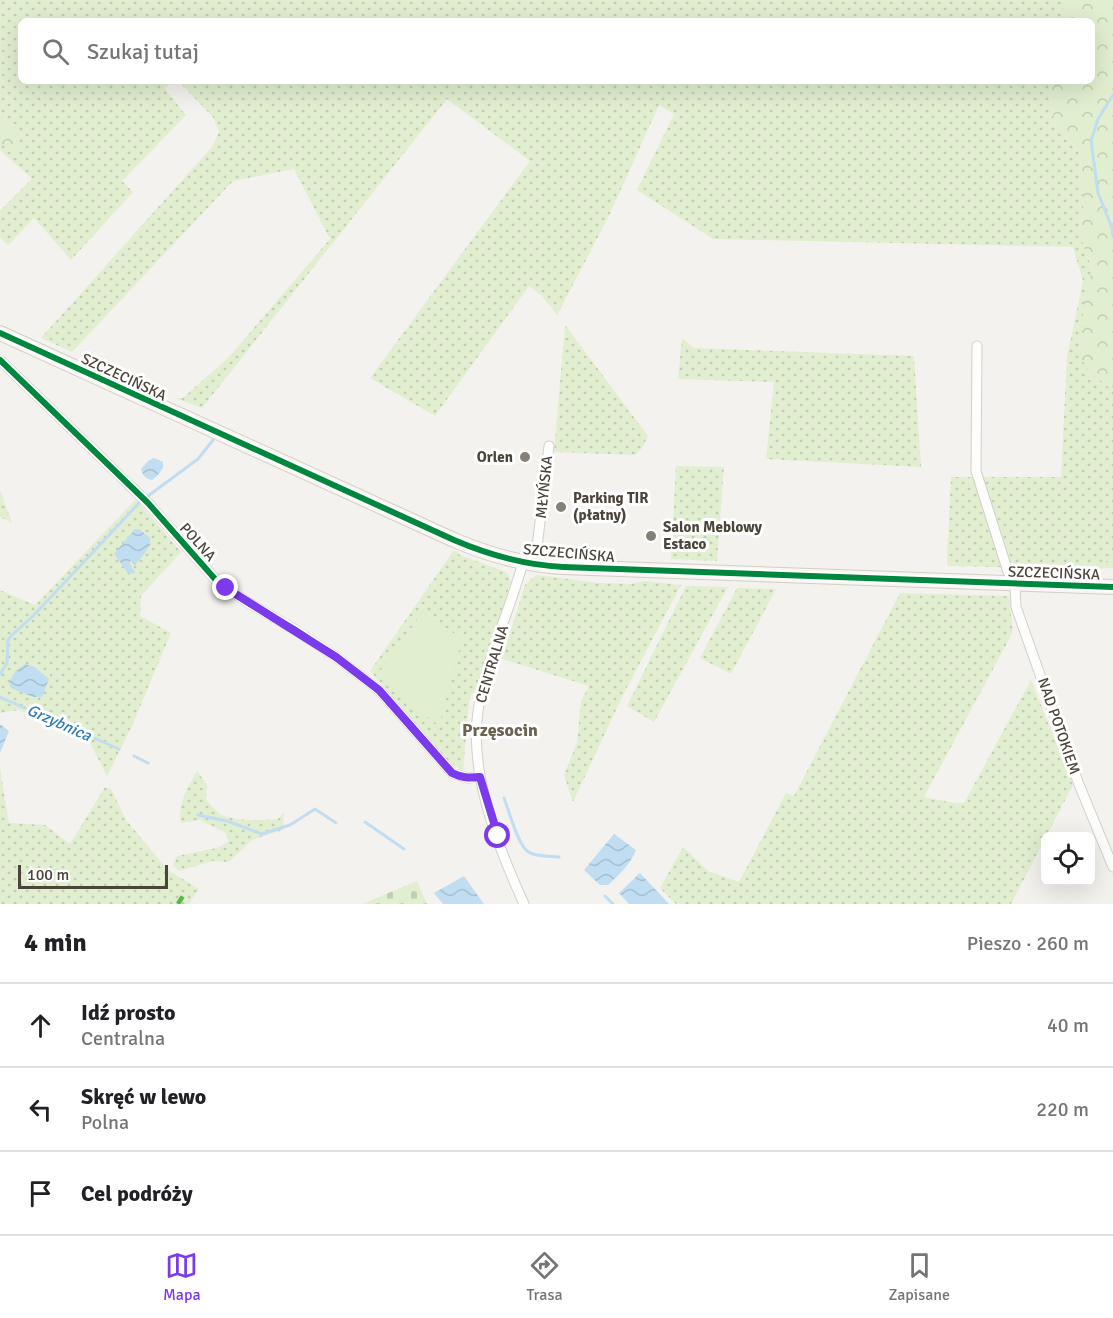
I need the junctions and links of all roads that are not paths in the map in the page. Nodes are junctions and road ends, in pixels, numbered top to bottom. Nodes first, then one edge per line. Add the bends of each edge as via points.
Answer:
1 (0, 333) edge
2 (977, 346) dead end
3 (0, 360) edge
4 (549, 446) dead end
5 (529, 563) junction
6 (1015, 584) junction
7 (1113, 587) edge
8 (480, 777) junction
9 (1113, 867) edge
10 (524, 904) edge

1 - 5 street, SZCZECIŃSKA via 454,540 492,555
2 - 6 street, NAD POTOKIEM via 976,471
3 - 8 street, POLNA via 148,503 215,579 336,657 379,690 452,773
4 - 5 street, MŁYŃSKA
5 - 6 street, SZCZECIŃSKA via 569,568
5 - 8 street, CENTRALNA via 481,695 476,746
6 - 7 street, SZCZECIŃSKA
6 - 9 street, NAD POTOKIEM via 1016,607 1078,782
8 - 10 street, CENTRALNA

